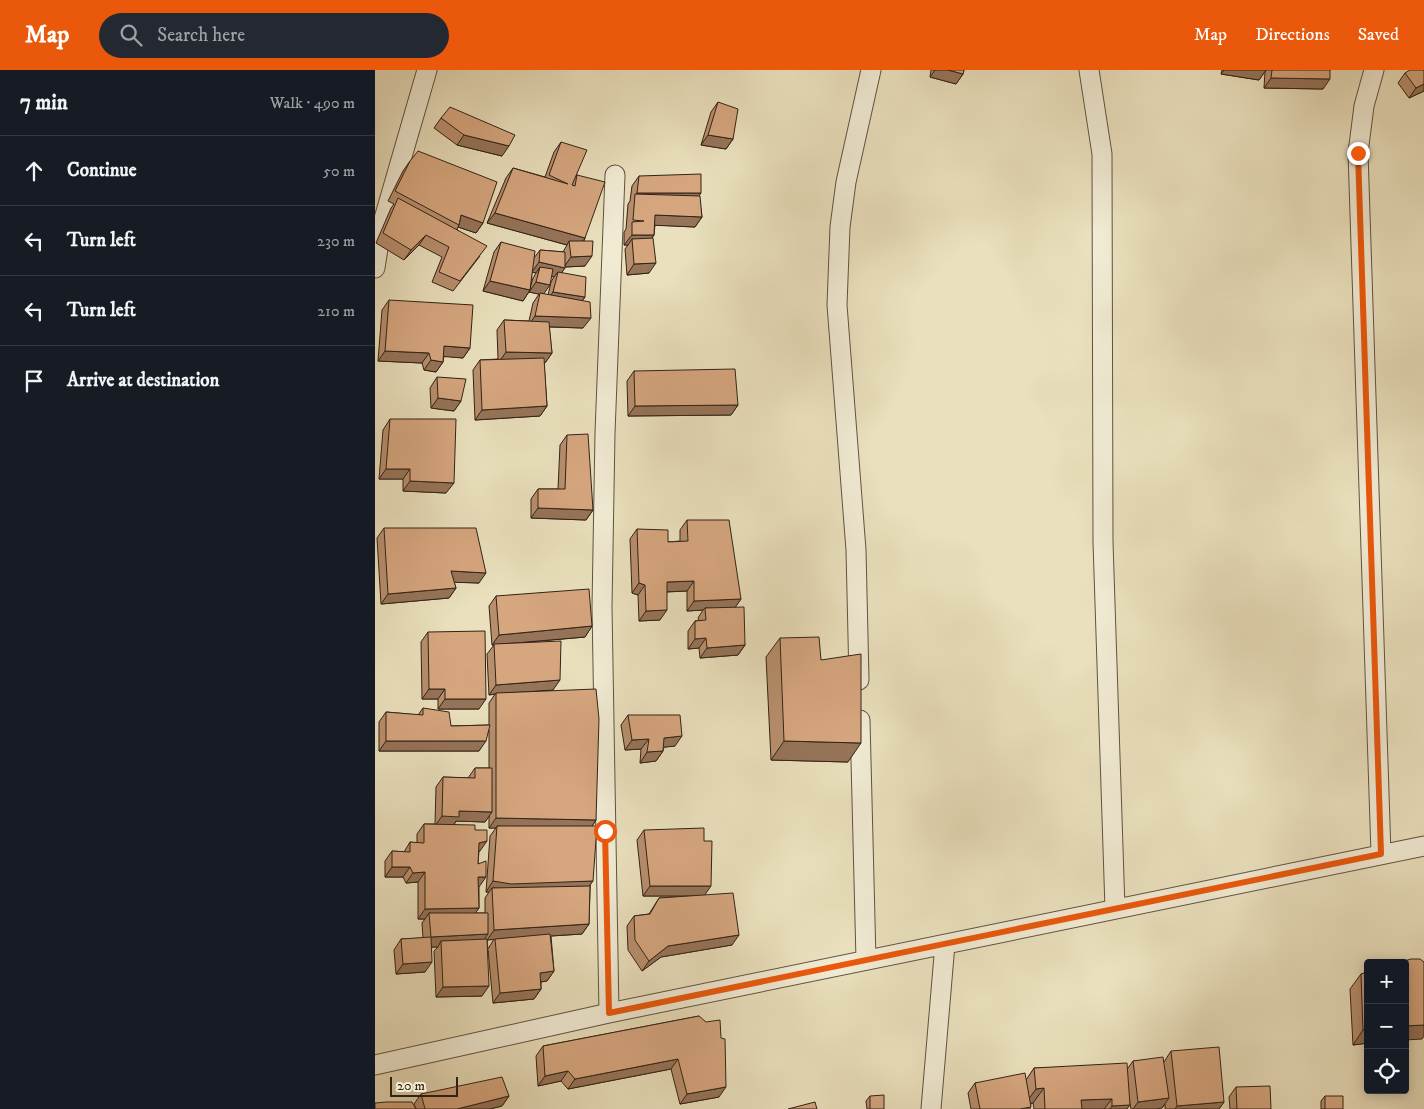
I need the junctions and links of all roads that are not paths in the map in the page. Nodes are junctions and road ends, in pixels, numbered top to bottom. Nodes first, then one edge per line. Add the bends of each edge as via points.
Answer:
1 (427, 70) edge
2 (871, 70) edge
3 (1089, 70) edge
4 (1374, 70) edge
5 (615, 174) dead end
6 (375, 268) edge
7 (1424, 846) edge
8 (1381, 854) junction
9 (1115, 909) junction
10 (945, 944) junction
11 (866, 960) junction
12 (609, 1013) junction
13 (375, 1065) edge
14 (931, 1109) edge

1 - 6 street via 381,229
2 - 11 street via 840,227 837,305 856,550
3 - 9 street via 1102,154 1103,542
4 - 8 street via 1364,106 1358,153
5 - 12 street via 602,607
7 - 8 street
8 - 9 street
9 - 10 street
10 - 11 street
10 - 14 street
11 - 12 street
12 - 13 street

